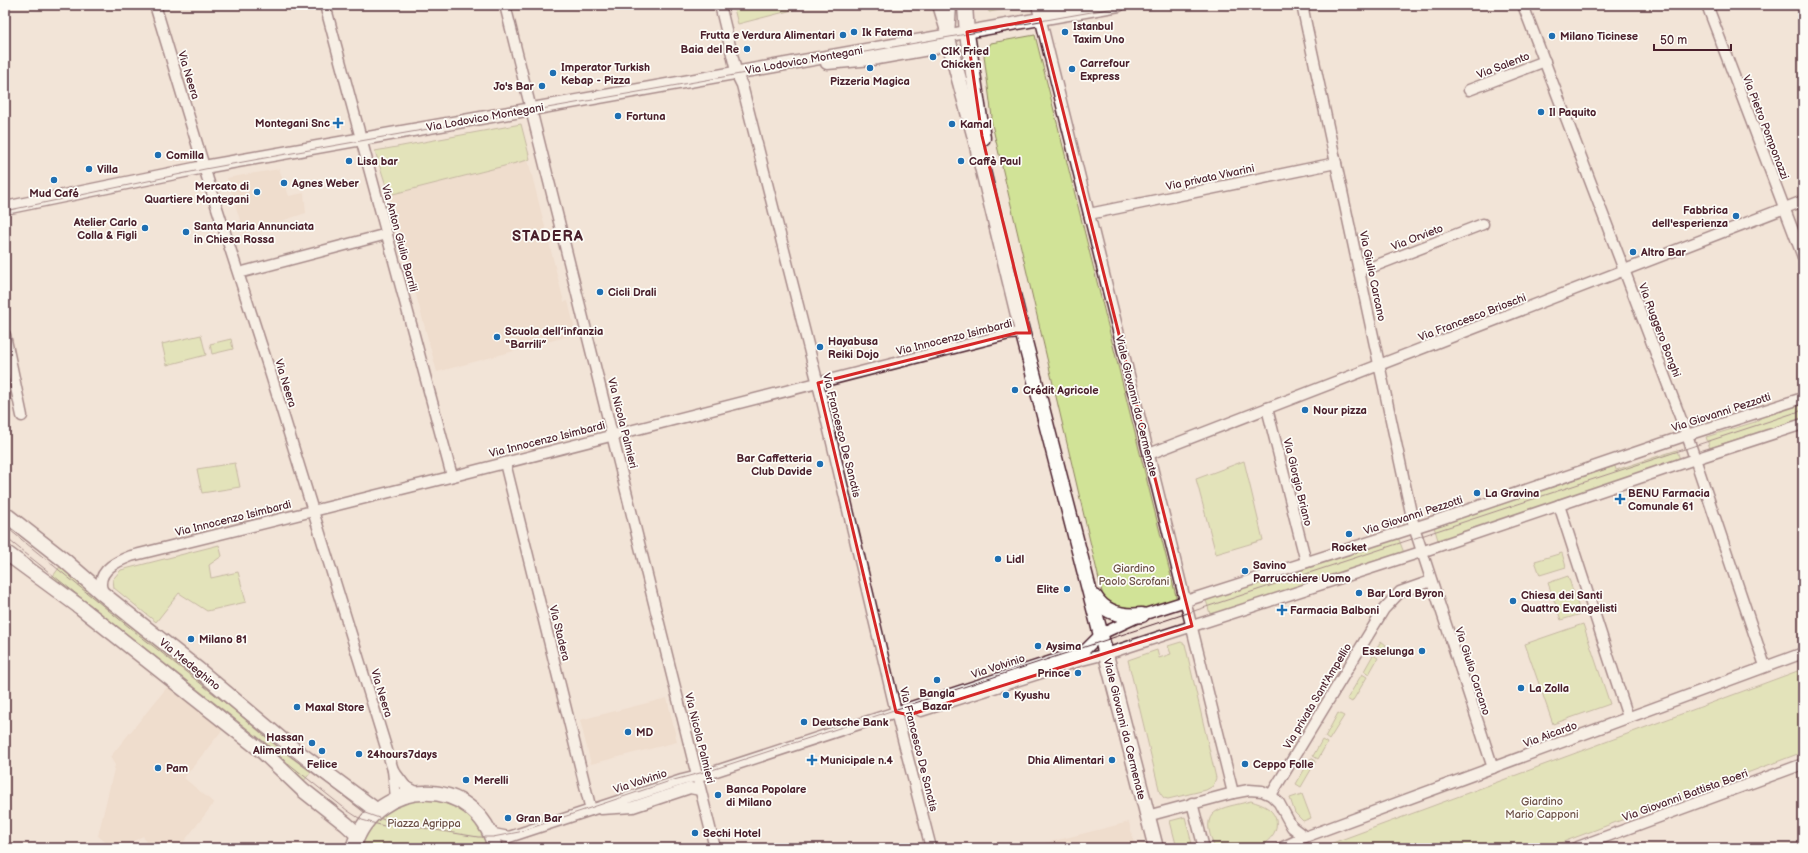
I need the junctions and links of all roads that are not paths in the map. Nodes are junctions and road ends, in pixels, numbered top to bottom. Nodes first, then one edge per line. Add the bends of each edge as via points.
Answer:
1 (155, 5) edge
2 (325, 5) edge
3 (505, 5) edge
4 (720, 5) edge
5 (938, 5) edge
6 (949, 5) edge
7 (965, 5) edge
8 (1037, 5) edge
9 (1060, 5) edge
10 (1119, 5) edge
11 (1302, 5) edge
12 (1523, 5) edge
13 (1707, 5) edge
14 (1040, 19) junction
15 (967, 32) junction
16 (947, 35) junction
17 (1545, 61) junction
18 (736, 72) junction
19 (1469, 90) dead end
20 (532, 109) junction
21 (361, 139) junction
22 (1336, 163) junction
23 (204, 167) junction
24 (1803, 202) edge
25 (5, 208) edge
26 (1784, 209) junction
27 (1089, 214) junction
28 (1483, 224) dead end
29 (387, 234) junction
30 (1803, 257) edge
31 (1359, 270) junction
32 (1624, 270) junction
33 (239, 273) junction
34 (1023, 333) junction
35 (5, 335) edge
36 (1380, 365) junction
37 (818, 383) junction
38 (1803, 398) edge
39 (1267, 408) junction
40 (22, 416) dead end
41 (1803, 424) edge
42 (613, 435) junction
43 (1687, 435) junction
44 (1149, 454) junction
45 (1695, 459) junction
46 (505, 463) junction
47 (452, 476) junction
48 (1559, 505) junction
49 (313, 511) junction
50 (5, 514) edge
51 (1414, 527) junction
52 (5, 552) edge
53 (1421, 552) junction
54 (1306, 562) junction
55 (1431, 581) junction
56 (103, 594) junction
57 (1095, 597) junction
58 (1185, 601) junction
59 (1142, 615) junction
60 (1097, 620) junction
61 (1192, 626) junction
62 (1101, 634) junction
63 (1803, 653) edge
64 (1106, 654) junction
65 (1765, 666) junction
66 (896, 712) junction
67 (1628, 717) junction
68 (1803, 764) edge
69 (1493, 768) junction
70 (393, 770) junction
71 (697, 776) junction
72 (695, 789) junction
73 (418, 793) junction
74 (1233, 793) junction
75 (1270, 795) junction
76 (396, 798) junction
77 (1192, 803) junction
78 (376, 810) junction
79 (591, 810) junction
80 (1147, 816) junction
81 (486, 827) junction
82 (509, 837) junction
83 (1305, 837) junction
84 (356, 842) edge
85 (495, 848) edge
86 (501, 848) edge
87 (715, 848) edge
88 (931, 848) edge
89 (1156, 848) edge
90 (1204, 848) edge
91 (1281, 848) edge
92 (1576, 848) edge

1 - 23 street, Via Neera
2 - 21 street, Via Anton Giulio Barrili
3 - 20 street, Via Nicola Palmieri
4 - 18 street, Via Francesco De Sanctis
5 - 16 street
6 - 16 main road, Viale Giovanni da Cermenate
7 - 15 main road, Viale Giovanni da Cermenate
8 - 14 street, Viale Giovanni da Cermenate
9 - 14 street via 1051,8
10 - 14 street
11 - 22 street, Via Giulio Carcano
12 - 17 street, Via Ruggero Bonghi
13 - 26 street, Via Pietro Pomponazzi
14 - 15 street
14 - 27 street, Viale Giovanni da Cermenate
15 - 16 street
15 - 57 main road, Viale Giovanni da Cermenate via 982,136
16 - 18 street, Via Lodovico Montegani via 934,48 880,58 826,63 801,61
16 - 34 main road, Viale Giovanni da Cermenate
17 - 19 street, Via Salento
17 - 32 street, Via Ruggero Bonghi
18 - 20 street, Via Lodovico Montegani
18 - 37 street, Via Francesco De Sanctis via 742,85
20 - 21 street, Via Lodovico Montegani
20 - 42 street, Via Nicola Palmieri
21 - 23 street, Via Lodovico Montegani
21 - 29 street, Via Anton Giulio Barrili
22 - 27 street, Via privata Vivarini
22 - 31 street, Via Giulio Carcano
23 - 25 street, Via Lodovico Montegani
23 - 33 street, Via Neera
24 - 26 street, Via Francesco Brioschi
26 - 30 street, Via Pietro Pomponazzi
26 - 32 street, Via Francesco Brioschi
27 - 44 street, Viale Giovanni da Cermenate
28 - 31 street, Via Orvieto
29 - 33 street
29 - 47 street, Via Anton Giulio Barrili
31 - 36 street, Via Giulio Carcano
32 - 36 street, Via Francesco Brioschi
32 - 43 street, Via Ruggero Bonghi
33 - 49 street, Via Neera
34 - 37 street, Via Innocenzo Isimbardi via 1009,334
34 - 60 main road, Viale Giovanni da Cermenate
35 - 40 street
36 - 39 street, Via Francesco Brioschi
36 - 51 street, Via Giulio Carcano
37 - 42 street, Via Innocenzo Isimbardi
37 - 66 street, Via Francesco De Sanctis
38 - 43 street, Via Giovanni Pezzotti
39 - 44 street, Via Francesco Brioschi
39 - 54 street, Via Giorgio Briano
41 - 45 street
42 - 46 street, Via Innocenzo Isimbardi
42 - 71 street, Via Nicola Palmieri
43 - 45 street, Via Ruggero Bonghi
43 - 51 street, Via Giovanni Pezzotti
44 - 58 street, Viale Giovanni da Cermenate
45 - 48 street
45 - 65 street, Via Ruggero Bonghi
46 - 47 street, Via Innocenzo Isimbardi
46 - 79 street, Via Stadera
47 - 49 street, Via Innocenzo Isimbardi
48 - 53 street
48 - 67 street
49 - 56 street, Via Innocenzo Isimbardi via 117,561 102,575
49 - 70 street, Via Neera
50 - 56 main road, Via Medeghino
51 - 53 street, Via Giulio Carcano
51 - 54 street, Via Giovanni Pezzotti
52 - 84 main road, Via Medeghino via 86,611 261,750 303,790 346,824
53 - 55 street, Via Giulio Carcano
53 - 61 street
54 - 58 street, Via Giovanni Pezzotti
55 - 69 street, Via Giulio Carcano
55 - 75 street, Via privata Sant'Ampellio via 1400,592 1384,609
56 - 78 main road, Via Medeghino via 287,744
57 - 59 main road via 1109,610 1125,616
57 - 60 main road, Viale Giovanni da Cermenate
58 - 59 street, Via Giovanni Pezzotti
58 - 61 street, Viale Giovanni da Cermenate
59 - 62 street, Via Giovanni Pezzotti
60 - 62 main road, Viale Giovanni da Cermenate
61 - 64 street
61 - 74 street, Viale Giovanni da Cermenate
62 - 64 main road, Viale Giovanni da Cermenate
62 - 66 street, Via Volvinio via 1085,650
63 - 65 street, Via Aicardo
64 - 66 street, Via Volvinio via 909,715
64 - 80 main road, Viale Giovanni da Cermenate
65 - 67 street, Via Aicardo
66 - 71 street, Via Volvinio
66 - 88 street, Via Francesco De Sanctis
67 - 69 street, Via Aicardo
68 - 92 street, Via Giovanni Battista Boeri
69 - 83 street, Via Aicardo
70 - 73 street, Via Neera via 405,786
70 - 76 street, Via Neera
71 - 72 street, Via Nicola Palmieri
71 - 79 street, Via Volvinio
72 - 79 street, Via Volvinio via 624,809
72 - 87 street, Via Nicola Palmieri
73 - 76 main road
73 - 81 main road via 434,793 464,804
74 - 75 street via 1249,790 1262,791
74 - 77 street
75 - 83 street via 1279,803 1292,827
76 - 78 main road
77 - 80 street
77 - 90 street
78 - 84 main road via 364,825
79 - 82 street, Via Volvinio
80 - 89 main road, Viale Giovanni da Cermenate
81 - 82 street via 494,834
81 - 85 main road
82 - 86 street
83 - 91 street, Via Aicardo

